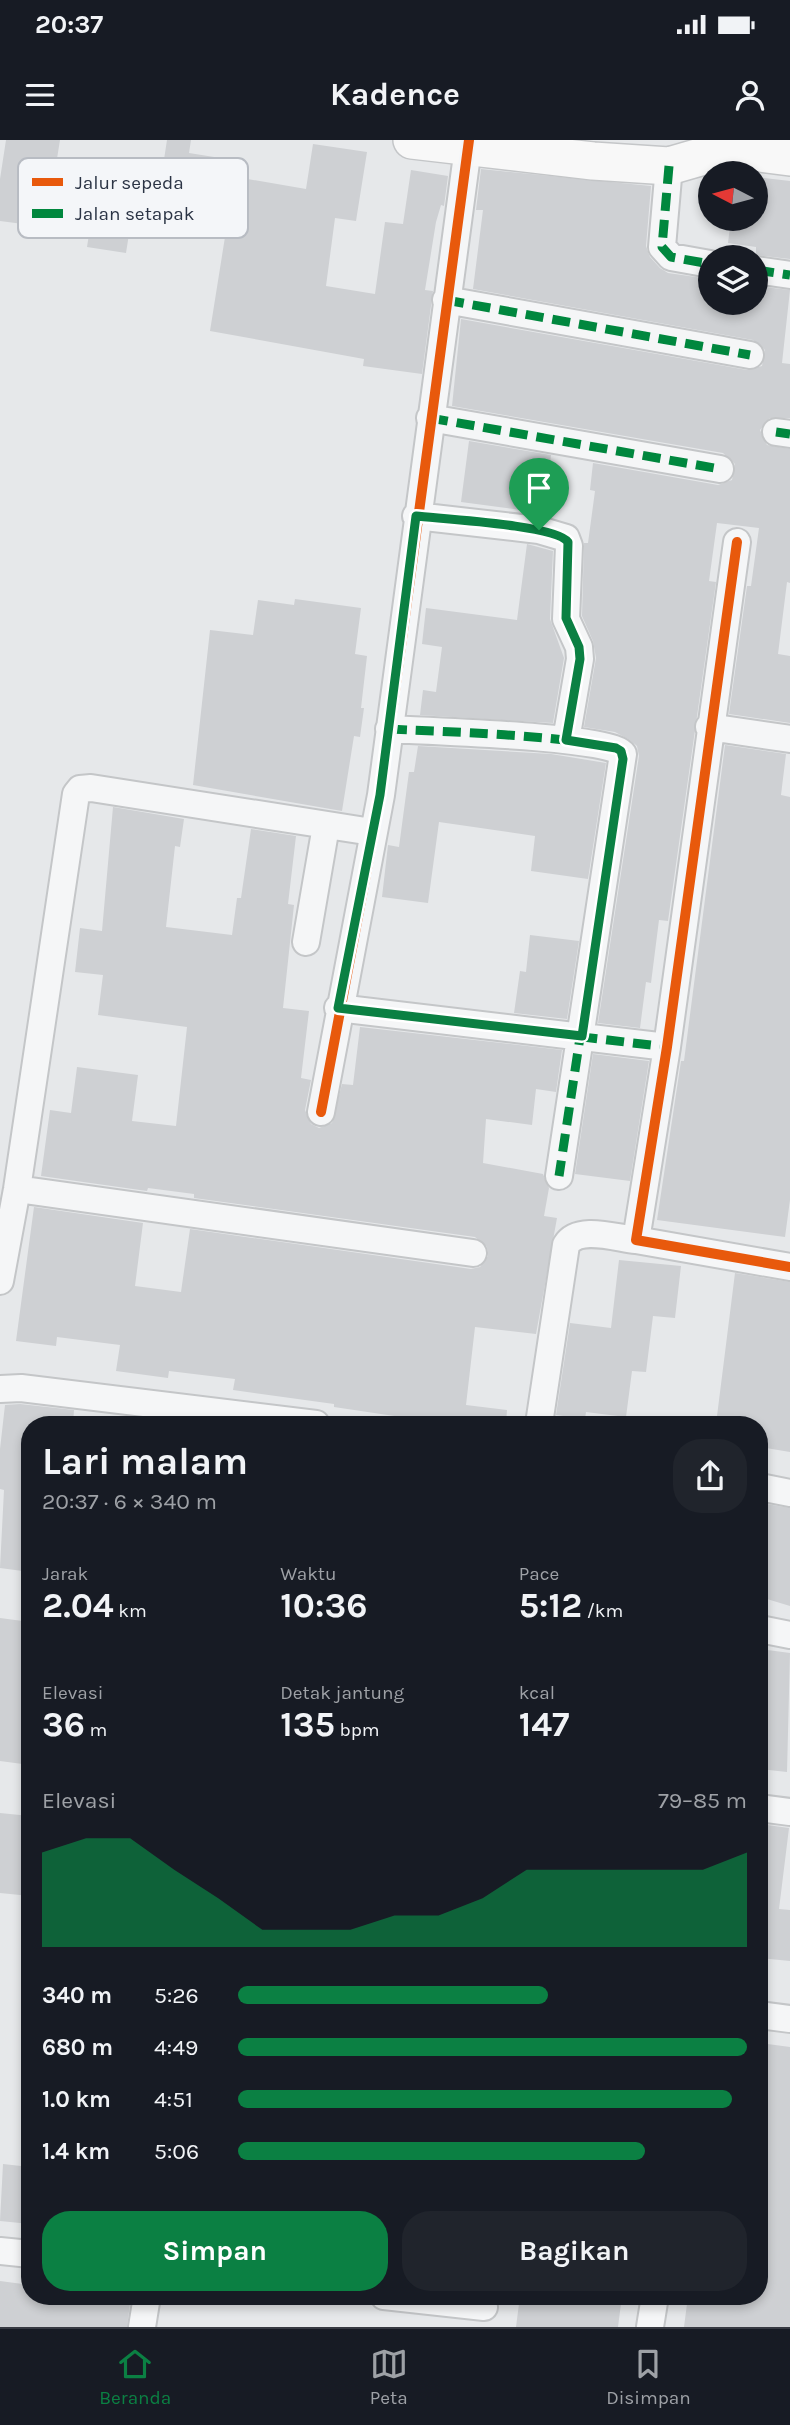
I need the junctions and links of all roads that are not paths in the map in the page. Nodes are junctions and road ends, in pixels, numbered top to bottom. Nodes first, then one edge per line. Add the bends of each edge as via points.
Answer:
1 (412, 140) edge
2 (468, 144) edge
3 (790, 157) edge
4 (669, 166) junction
5 (698, 262) edge
6 (768, 272) edge
7 (790, 275) edge
8 (446, 300) junction
9 (750, 355) dead end
10 (430, 418) junction
11 (720, 469) dead end
12 (416, 516) junction
13 (737, 542) dead end
14 (709, 727) junction
15 (389, 729) junction
16 (566, 740) junction
17 (790, 740) edge
18 (326, 827) junction
19 (372, 832) junction
20 (306, 942) dead end
21 (338, 1008) junction
22 (582, 1036) junction
23 (667, 1047) junction
24 (321, 1112) dead end
25 (559, 1176) dead end
26 (18, 1189) junction
27 (636, 1240) junction
28 (473, 1253) dead end
29 (790, 1267) edge
30 (0, 1281) edge
31 (0, 1389) edge
32 (209, 1416) edge
33 (540, 1416) edge
34 (768, 1489) edge
35 (790, 1493) edge
36 (768, 1630) edge
37 (790, 1634) edge
38 (768, 1809) edge
39 (790, 1812) edge
40 (768, 2016) edge
41 (790, 2019) edge
42 (0, 2251) edge
43 (21, 2253) edge
44 (146, 2305) edge
45 (448, 2305) edge
46 (654, 2305) edge
47 (484, 2310) edge
48 (142, 2327) edge
49 (650, 2327) edge

1 - 2 street
2 - 4 street
2 - 8 street
3 - 4 street via 714,153
4 - 5 street via 662,247 671,257
6 - 7 street
8 - 9 street
8 - 10 street
10 - 11 street
10 - 12 street
12 - 15 street
12 - 16 street via 539,530 566,538 566,618 580,659
13 - 14 street
14 - 17 street
14 - 23 street
15 - 16 street
15 - 19 street
16 - 22 street via 616,748 623,759
18 - 19 street
18 - 20 street
18 - 26 street via 80,789
19 - 21 street
21 - 22 street
21 - 24 street
22 - 23 street
22 - 25 street
23 - 27 street
26 - 28 street
26 - 30 street
27 - 29 street
27 - 33 street via 580,1234 566,1245
31 - 32 street via 21,1388
34 - 35 street
36 - 37 street
38 - 39 street
40 - 41 street
42 - 43 street
44 - 48 street
45 - 47 street
46 - 49 street

